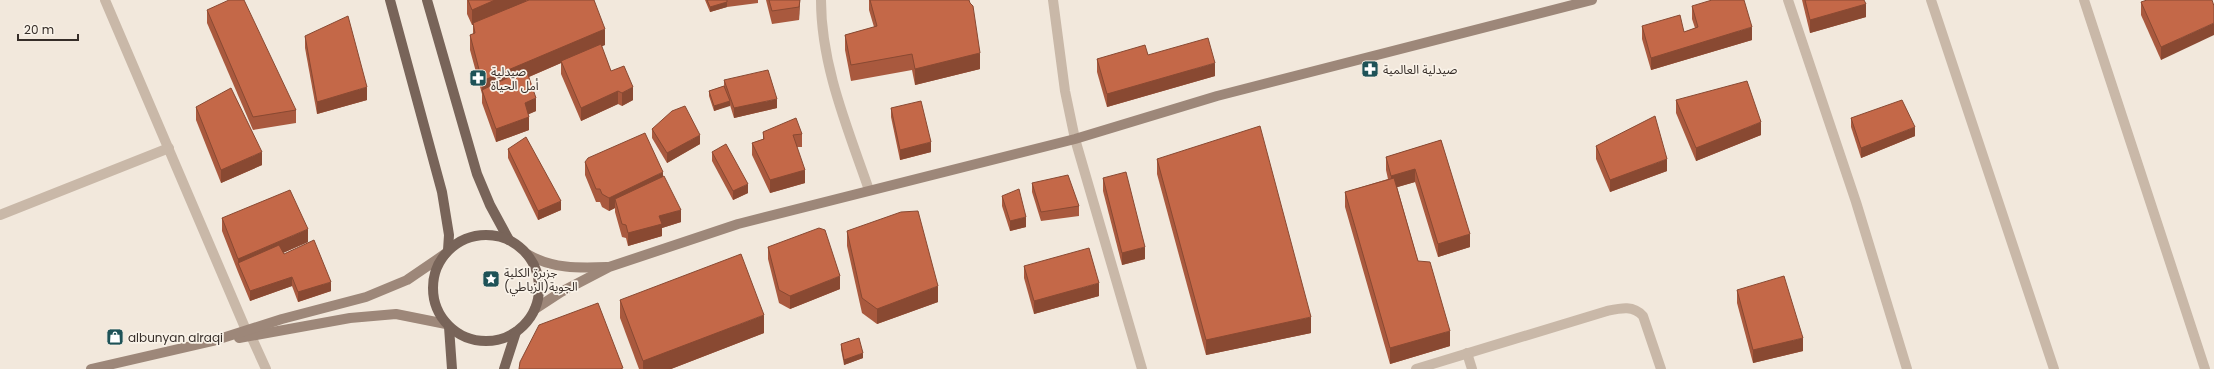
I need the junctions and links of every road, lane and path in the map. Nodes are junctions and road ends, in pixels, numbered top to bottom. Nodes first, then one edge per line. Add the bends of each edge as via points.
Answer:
1 (105, 0) edge
2 (390, 0) edge
3 (427, 0) edge
4 (821, 0) edge
5 (1053, 0) edge
6 (1788, 0) edge
7 (1931, 0) edge
8 (2084, 0) edge
9 (1587, 1) edge
10 (1075, 139) junction
11 (169, 148) junction
12 (869, 190) junction
13 (0, 215) edge
14 (509, 240) junction
15 (446, 252) junction
16 (527, 254) junction
17 (609, 267) junction
18 (535, 309) junction
19 (447, 325) junction
20 (516, 332) junction
21 (248, 333) junction
22 (1468, 353) junction
23 (91, 369) edge
24 (266, 369) edge
25 (452, 369) edge
26 (504, 369) edge
27 (1142, 369) edge
28 (1416, 369) edge
29 (1472, 369) edge
30 (1661, 369) edge
31 (1907, 369) edge
32 (2054, 369) edge
33 (2205, 369) edge

1 - 11 street
2 - 15 main road via 442,192 450,235
3 - 14 main road via 477,174 498,222
4 - 12 street via 825,45 836,94
5 - 10 street via 1065,91
6 - 31 street via 1856,202
7 - 32 street
8 - 33 street
9 - 10 street via 1217,96
10 - 12 street
10 - 27 street
11 - 13 street
11 - 21 street
12 - 17 street via 738,224
14 - 15 main road via 496,236 471,237
14 - 16 main road
15 - 19 main road via 436,270 432,289 439,313
15 - 21 street via 408,280 385,290
16 - 17 street via 557,266
16 - 18 main road via 539,280
17 - 18 street
18 - 20 main road via 527,322
19 - 20 main road via 474,340 489,341
19 - 21 street via 396,314
19 - 25 main road
20 - 26 main road
21 - 23 street
21 - 24 street
22 - 28 street
22 - 29 street
22 - 30 street via 1625,307 1637,310 1643,316

